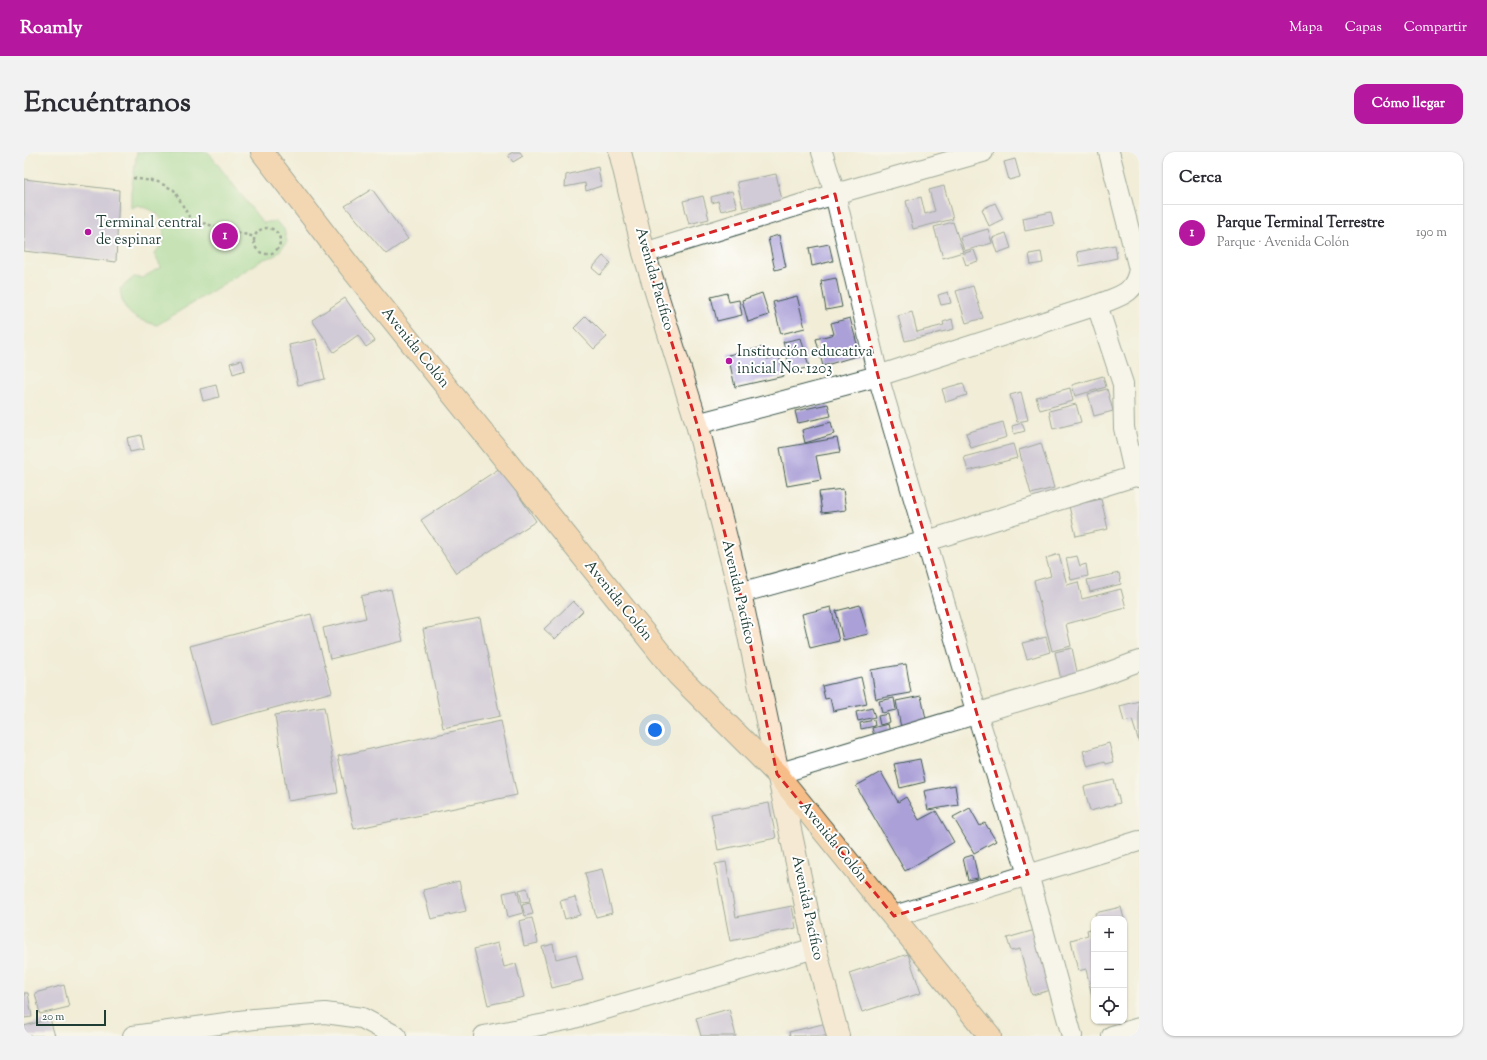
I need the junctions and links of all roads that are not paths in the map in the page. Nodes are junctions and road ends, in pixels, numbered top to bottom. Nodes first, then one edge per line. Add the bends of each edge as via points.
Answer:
1 (262, 152) edge
2 (620, 152) edge
3 (822, 152) edge
4 (983, 152) edge
5 (1109, 152) edge
6 (835, 194) junction
7 (644, 253) junction
8 (1139, 269) edge
9 (1097, 305) junction
10 (878, 376) junction
11 (697, 424) junction
12 (1137, 476) edge
13 (926, 541) junction
14 (740, 593) junction
15 (1139, 661) edge
16 (977, 714) junction
17 (777, 774) junction
18 (1139, 841) edge
19 (1028, 874) junction
20 (894, 916) junction
21 (815, 948) junction
22 (573, 1027) edge
23 (1139, 1028) edge
24 (133, 1036) edge
25 (396, 1036) edge
26 (484, 1036) edge
27 (838, 1036) edge
28 (990, 1036) edge
29 (1072, 1036) edge
30 (1112, 1036) edge

1 - 17 main road, Avenida Colón via 356,274 678,675
2 - 7 street, Avenida Pacífico
3 - 6 street
4 - 6 street
5 - 8 street
6 - 7 street
6 - 10 street
7 - 11 street, Avenida Pacífico
8 - 9 street via 1137,281 1131,291
9 - 10 street
9 - 12 street via 1123,384 1124,428
10 - 11 street
10 - 13 street
11 - 14 street, Avenida Pacífico
12 - 13 street
13 - 14 street
13 - 16 street
14 - 17 street, Avenida Pacífico
15 - 16 street via 1091,679
16 - 17 street
16 - 19 street
17 - 20 main road, Avenida Colón
17 - 21 street, Avenida Pacífico
18 - 19 street
19 - 20 street
19 - 29 street
20 - 28 main road, Avenida Colón
21 - 22 street
21 - 27 street, Avenida Pacífico
22 - 26 street
23 - 30 street
24 - 25 street via 254,1019 326,1013 362,1018

